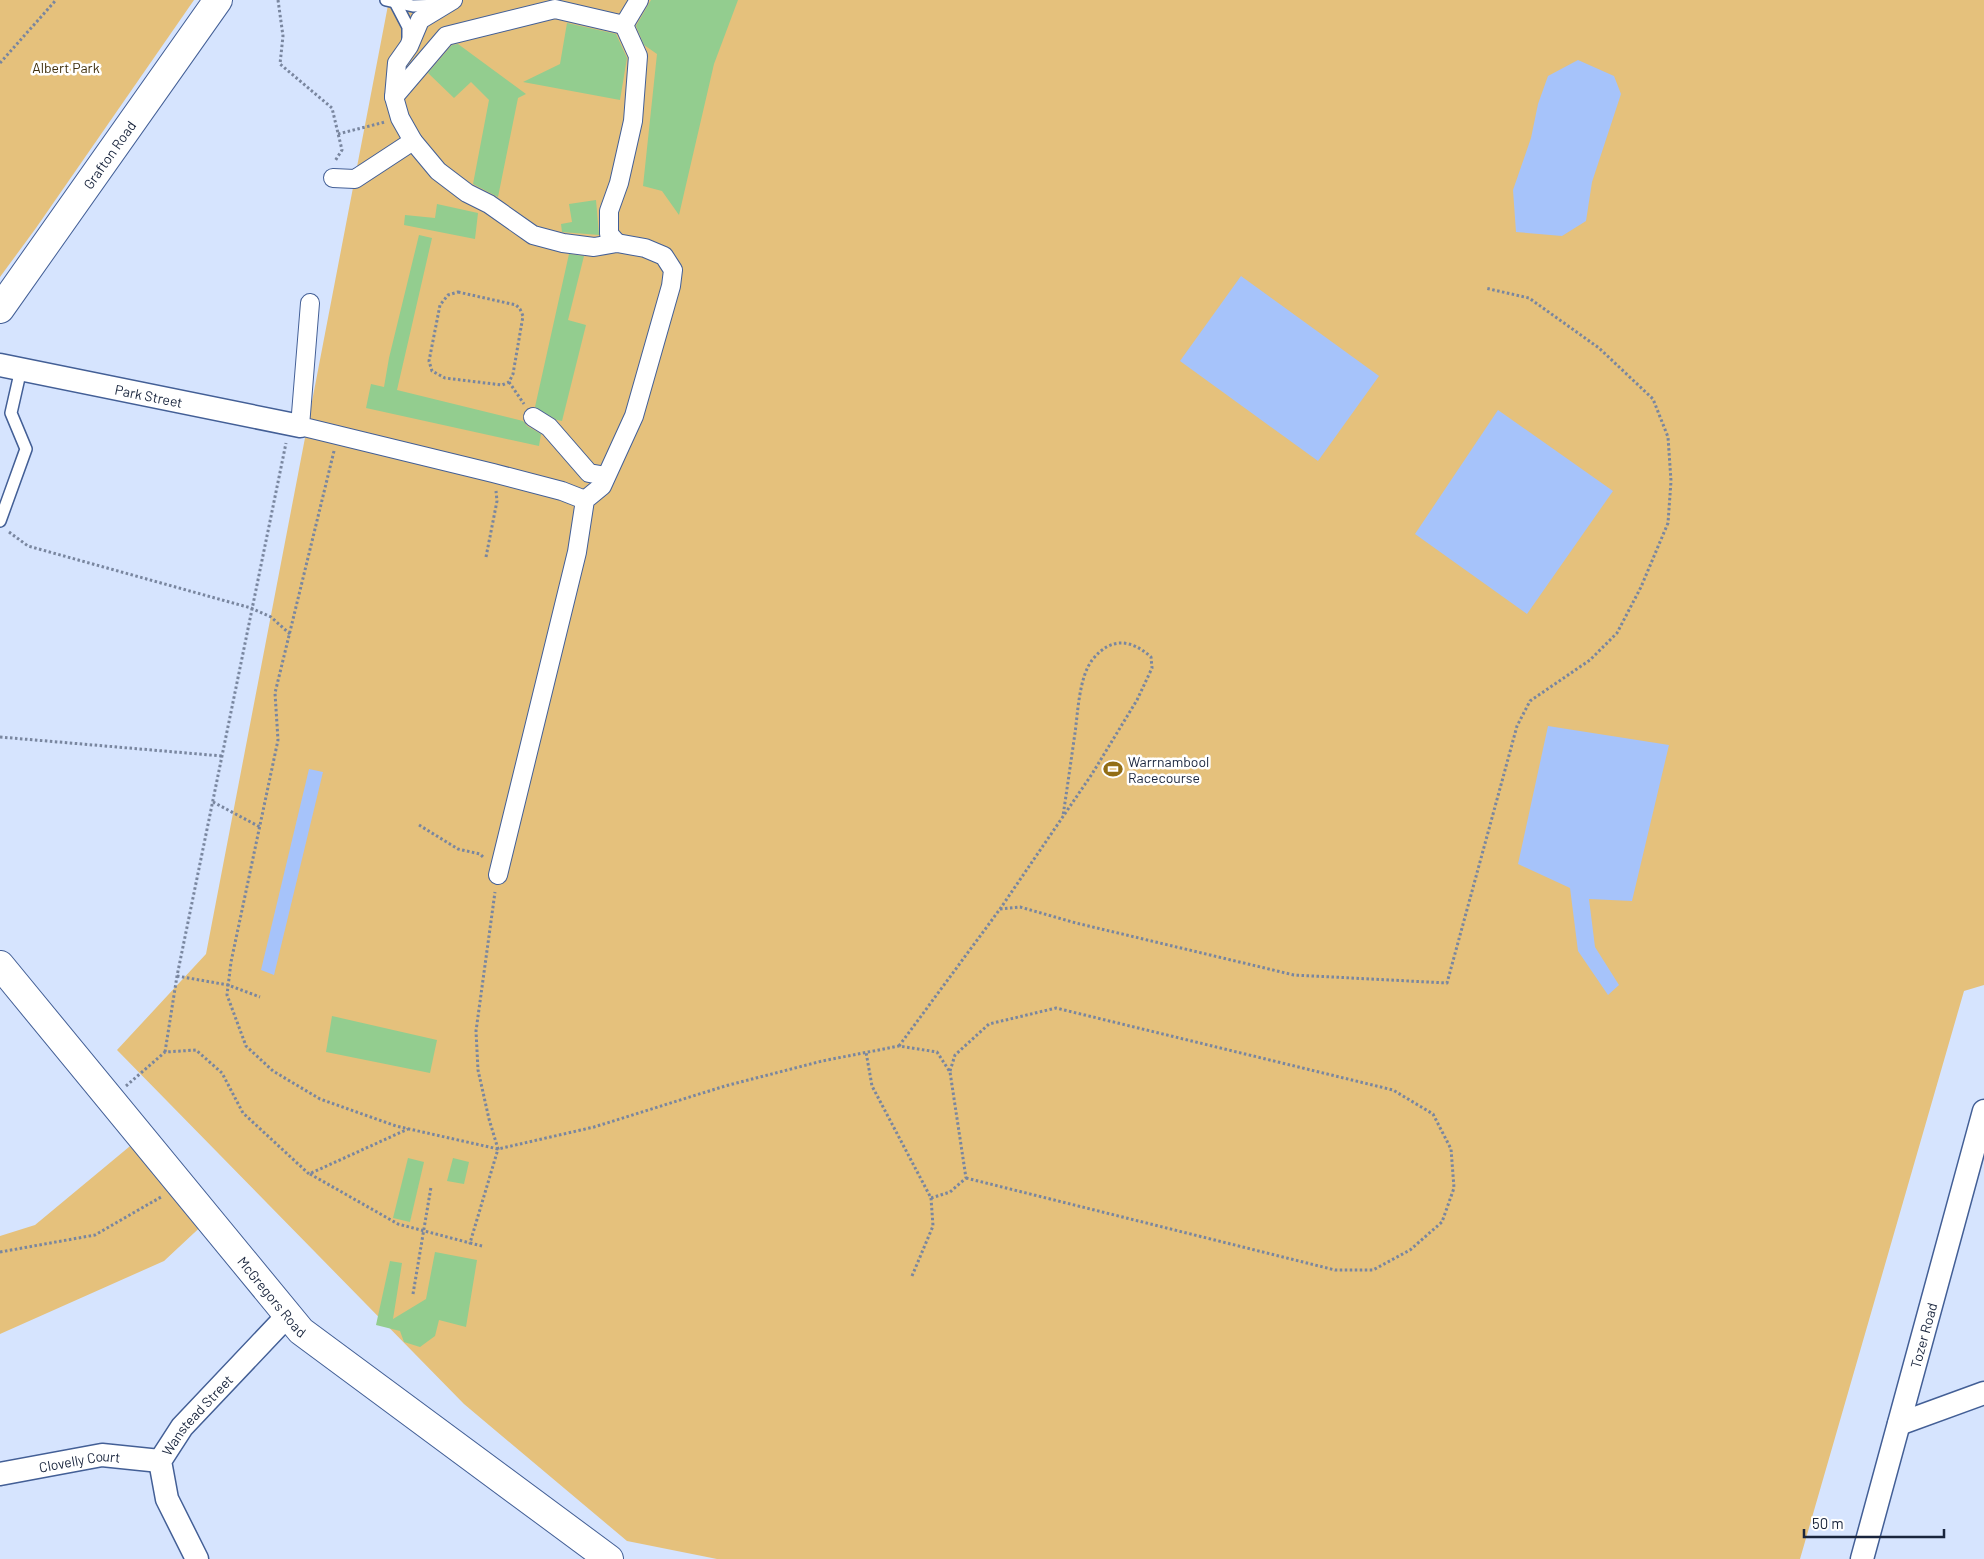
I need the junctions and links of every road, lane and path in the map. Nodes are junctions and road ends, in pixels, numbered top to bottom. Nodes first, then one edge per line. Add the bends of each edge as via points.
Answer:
1 (56, 0) edge
2 (218, 0) edge
3 (278, 0) edge
4 (638, 0) edge
5 (390, 1) edge
6 (448, 2) edge
7 (624, 25) junction
8 (408, 46) junction
9 (0, 63) edge
10 (394, 97) junction
11 (400, 118) junction
12 (338, 134) junction
13 (413, 141) junction
14 (333, 178) joint
15 (617, 243) junction
16 (1486, 288) dead end
17 (310, 303) dead end
18 (0, 309) edge
19 (10, 367) edge
20 (509, 382) junction
21 (533, 417) joint
22 (295, 425) junction
23 (338, 435) junction
24 (494, 473) junction
25 (606, 476) junction
26 (584, 500) junction
27 (4, 526) edge
28 (486, 557) dead end
29 (251, 608) junction
30 (290, 634) junction
31 (0, 736) edge
32 (222, 756) junction
33 (213, 802) junction
34 (1063, 816) junction
35 (419, 824) dead end
36 (260, 827) junction
37 (498, 875) junction
38 (1000, 908) junction
39 (0, 966) edge
40 (177, 976) junction
41 (228, 985) junction
42 (260, 997) dead end
43 (899, 1046) junction
44 (164, 1052) junction
45 (866, 1052) junction
46 (950, 1072) junction
47 (111, 1100) junction
48 (1984, 1111) edge
49 (409, 1129) junction
50 (498, 1149) junction
51 (309, 1174) junction
52 (966, 1178) junction
53 (181, 1186) junction
54 (431, 1187) dead end
55 (931, 1198) junction
56 (425, 1231) junction
57 (470, 1244) junction
58 (482, 1246) dead end
59 (0, 1252) edge
60 (912, 1276) dead end
61 (413, 1294) dead end
62 (288, 1315) junction
63 (1984, 1394) edge
64 (1899, 1424) junction
65 (160, 1462) junction
66 (0, 1474) edge
67 (197, 1559) edge
68 (608, 1559) edge
69 (1862, 1559) edge

1 - 9 path
2 - 18 street, Grafton Road
3 - 12 path via 283,36 280,64 332,108
4 - 7 street
5 - 6 lane via 413,6
5 - 8 lane via 408,27
6 - 8 street via 420,20
7 - 10 street via 555,9 446,36
7 - 15 street via 638,56 633,121 609,211 609,234
8 - 10 street via 396,63
10 - 11 street
11 - 12 path
11 - 13 street
12 - 14 path via 342,150 331,168
13 - 14 street via 355,179
13 - 15 street via 438,171 533,236 594,248
15 - 25 street via 645,248 664,256 673,270 634,416
16 - 38 path via 1528,298 1599,348 1653,399 1668,437 1671,481 1668,523 1618,633 1590,660 1530,701 1517,726 1447,983 1294,976 1020,907
17 - 22 street
19 - 22 street, Park Street
19 - 27 lane via 11,413 26,449
20 - 20 path via 523,316 520,310 516,305 458,292 448,295 440,305 429,361 432,371 445,378
20 - 21 path
21 - 25 street via 549,427 589,473
22 - 23 street
22 - 29 path
23 - 24 street
23 - 30 path
24 - 26 street
24 - 28 path via 497,501
25 - 26 street via 602,486
26 - 37 street via 577,552
27 - 29 path via 28,546
29 - 30 path via 271,617
29 - 32 path
30 - 36 path via 275,694 278,740
31 - 32 path
32 - 33 path
33 - 36 path
33 - 40 path
34 - 34 path via 1137,700 1152,668 1151,657 1141,648 1124,642 1109,645 1092,660 1082,682
34 - 38 path
35 - 37 path via 458,849 480,854
36 - 41 path via 230,962
37 - 50 path via 476,1031 478,1070
38 - 43 path
39 - 47 street, McGregors Road
40 - 41 path
40 - 44 path
41 - 42 path
41 - 49 path via 227,995 246,1046 273,1071 320,1099
43 - 45 path
43 - 46 path via 937,1052
44 - 47 path
44 - 51 path via 196,1050 222,1073 243,1113
45 - 50 path via 725,1086 594,1127
45 - 55 path via 872,1086
46 - 52 path
46 - 52 path via 955,1055 989,1024 1056,1008 1393,1090 1433,1114 1451,1149 1454,1188 1442,1222 1410,1250 1373,1270 1334,1270
47 - 53 street, McGregors Road
48 - 64 street, Tozer Road
49 - 50 path
49 - 51 path
50 - 57 path
51 - 56 path via 398,1224
52 - 55 path via 950,1192
53 - 59 path via 95,1235
53 - 62 street, McGregors Road
54 - 56 path
55 - 60 path via 933,1226
56 - 57 path
56 - 61 path
57 - 58 path
62 - 65 street, Wanstead Street via 182,1427
62 - 68 street, McGregors Road via 301,1331
63 - 64 street
64 - 69 street, Tozer Road
65 - 66 street, Clovelly Court via 102,1455
65 - 67 street, Wanstead Street via 167,1499

